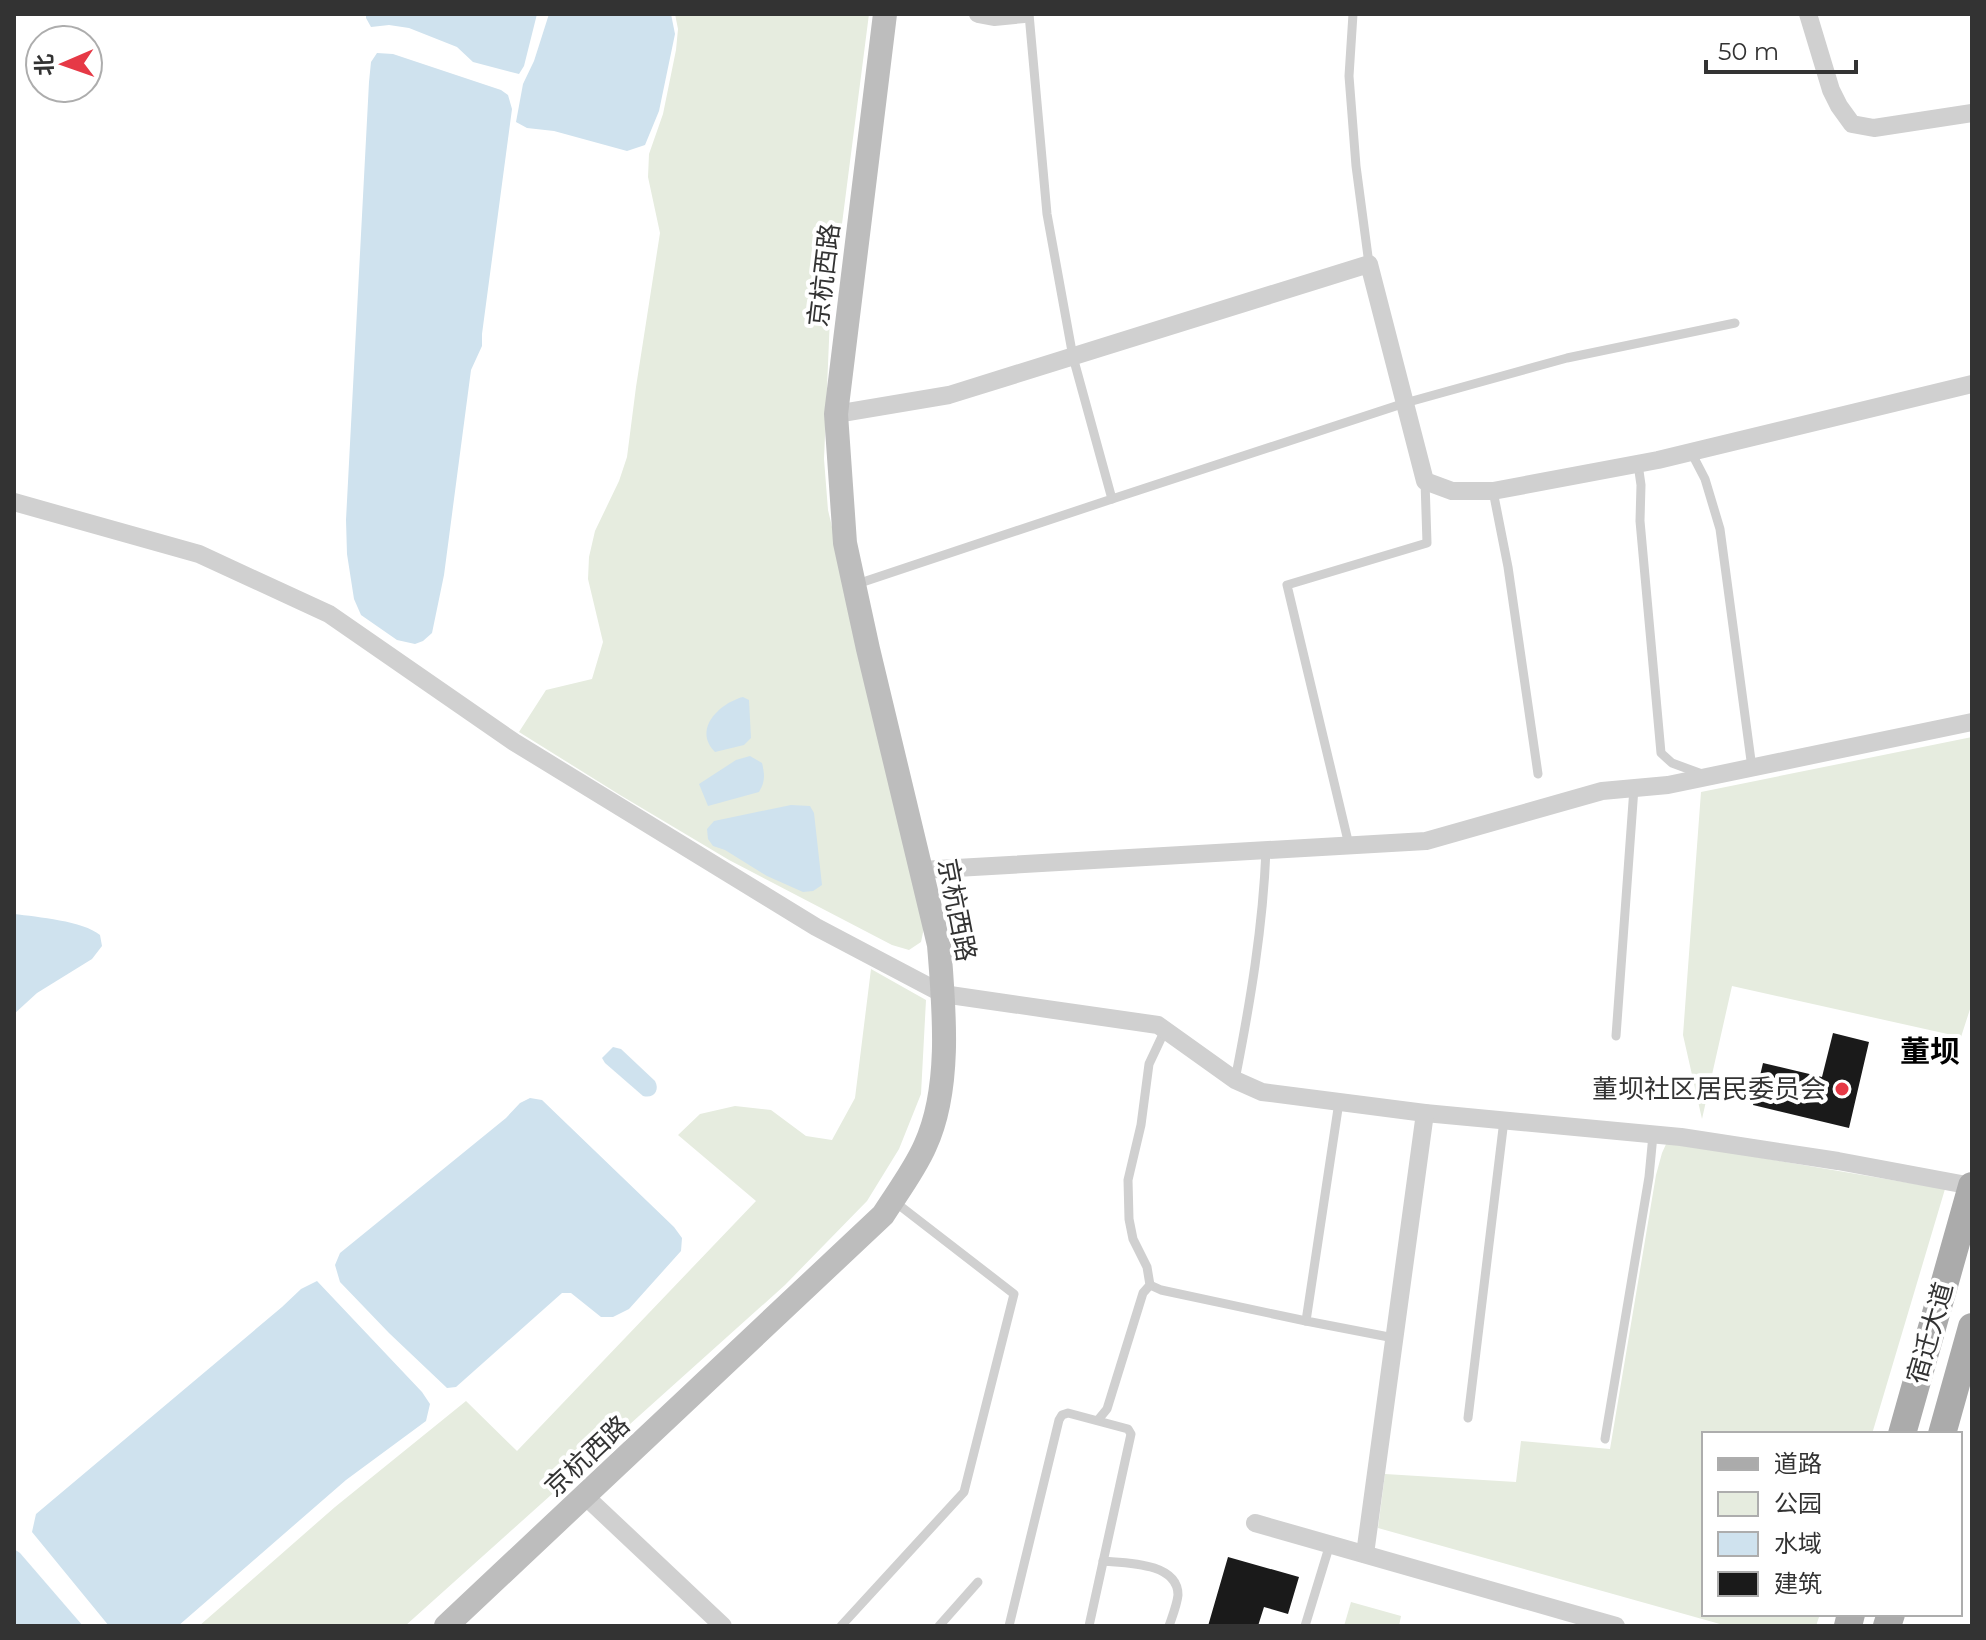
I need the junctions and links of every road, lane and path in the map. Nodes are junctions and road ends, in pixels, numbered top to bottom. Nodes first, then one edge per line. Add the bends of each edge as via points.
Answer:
1 (885, 14) edge
2 (978, 14) edge
3 (1027, 14) edge
4 (1353, 14) edge
5 (1808, 14) edge
6 (1972, 113) edge
7 (1369, 264) junction
8 (1735, 323) dead end
9 (1073, 357) junction
10 (1972, 384) edge
11 (1405, 403) junction
12 (836, 414) junction
13 (1691, 452) junction
14 (1638, 464) junction
15 (1425, 481) junction
16 (1493, 491) junction
17 (1112, 499) junction
18 (14, 502) edge
19 (854, 585) junction
20 (1972, 722) edge
21 (1752, 768) junction
22 (1538, 774) dead end
23 (1709, 776) junction
24 (1634, 788) junction
25 (1349, 845) junction
26 (1266, 850) junction
27 (921, 870) junction
28 (943, 994) junction
29 (1165, 1030) junction
30 (1616, 1036) dead end
31 (1235, 1080) junction
32 (1339, 1102) junction
33 (1425, 1113) junction
34 (1504, 1120) junction
35 (1653, 1135) junction
36 (1972, 1186) edge
37 (892, 1200) junction
38 (1150, 1285) junction
39 (1306, 1321) junction
40 (1972, 1327) edge
41 (1394, 1338) junction
42 (1468, 1418) dead end
43 (1098, 1420) junction
44 (1903, 1432) edge
45 (1943, 1432) edge
46 (1605, 1439) dead end
47 (585, 1496) junction
48 (1255, 1523) dead end
49 (1330, 1544) junction
50 (1365, 1554) junction
51 (1103, 1561) junction
52 (978, 1582) dead end
53 (1566, 1619) edge
54 (446, 1626) edge
55 (723, 1626) edge
56 (841, 1626) edge
57 (939, 1626) edge
58 (1009, 1626) edge
59 (1089, 1626) edge
60 (1169, 1626) edge
61 (1305, 1626) edge
62 (1616, 1626) edge

1 - 12 main road, 京杭西路
2 - 3 street
3 - 9 lane via 1047,214
4 - 7 lane via 1349,76
5 - 6 street via 1831,90 1852,124 1874,128
7 - 9 street
7 - 11 street
8 - 11 lane via 1567,358
9 - 12 street via 949,395
9 - 17 lane
10 - 13 street
11 - 15 street
11 - 17 lane
12 - 19 main road, 京杭西路 via 845,543
13 - 14 street
13 - 21 lane via 1720,529
14 - 16 street
14 - 23 lane via 1661,753 1672,763
15 - 16 street via 1452,491
15 - 25 lane via 1427,543 1287,585
16 - 22 lane
17 - 19 lane
18 - 28 street via 199,554 329,614 514,742 816,927
19 - 27 main road, 京杭西路
20 - 21 street
21 - 23 street
23 - 24 street
24 - 25 street via 1602,791 1426,841
24 - 30 lane
25 - 26 street
26 - 27 street
26 - 31 lane via 1250,1002
27 - 28 main road, 京杭西路 via 939,945
28 - 29 street
28 - 37 main road, 京杭西路 via 939,1103 925,1146
29 - 31 street
29 - 38 lane via 1149,1064 1128,1180 1133,1239
31 - 32 street via 1262,1092
32 - 33 street
32 - 39 lane
33 - 34 street
33 - 41 street
34 - 35 street
34 - 42 lane
35 - 36 street
35 - 46 lane
36 - 44 main road, 宿迁大道
37 - 47 main road, 京杭西路 via 883,1215
37 - 56 lane via 1014,1294 964,1492
38 - 39 lane
38 - 43 lane via 1107,1409
39 - 41 lane
40 - 45 main road, 宿迁大道
41 - 50 street
43 - 51 lane via 1131,1434
43 - 58 lane via 1068,1413 1059,1420
47 - 54 main road, 京杭西路
47 - 55 street
48 - 49 street
49 - 50 street
49 - 61 lane
50 - 53 street
51 - 59 lane
51 - 60 lane via 1143,1565 1170,1576 1178,1595
52 - 57 lane
53 - 62 street

